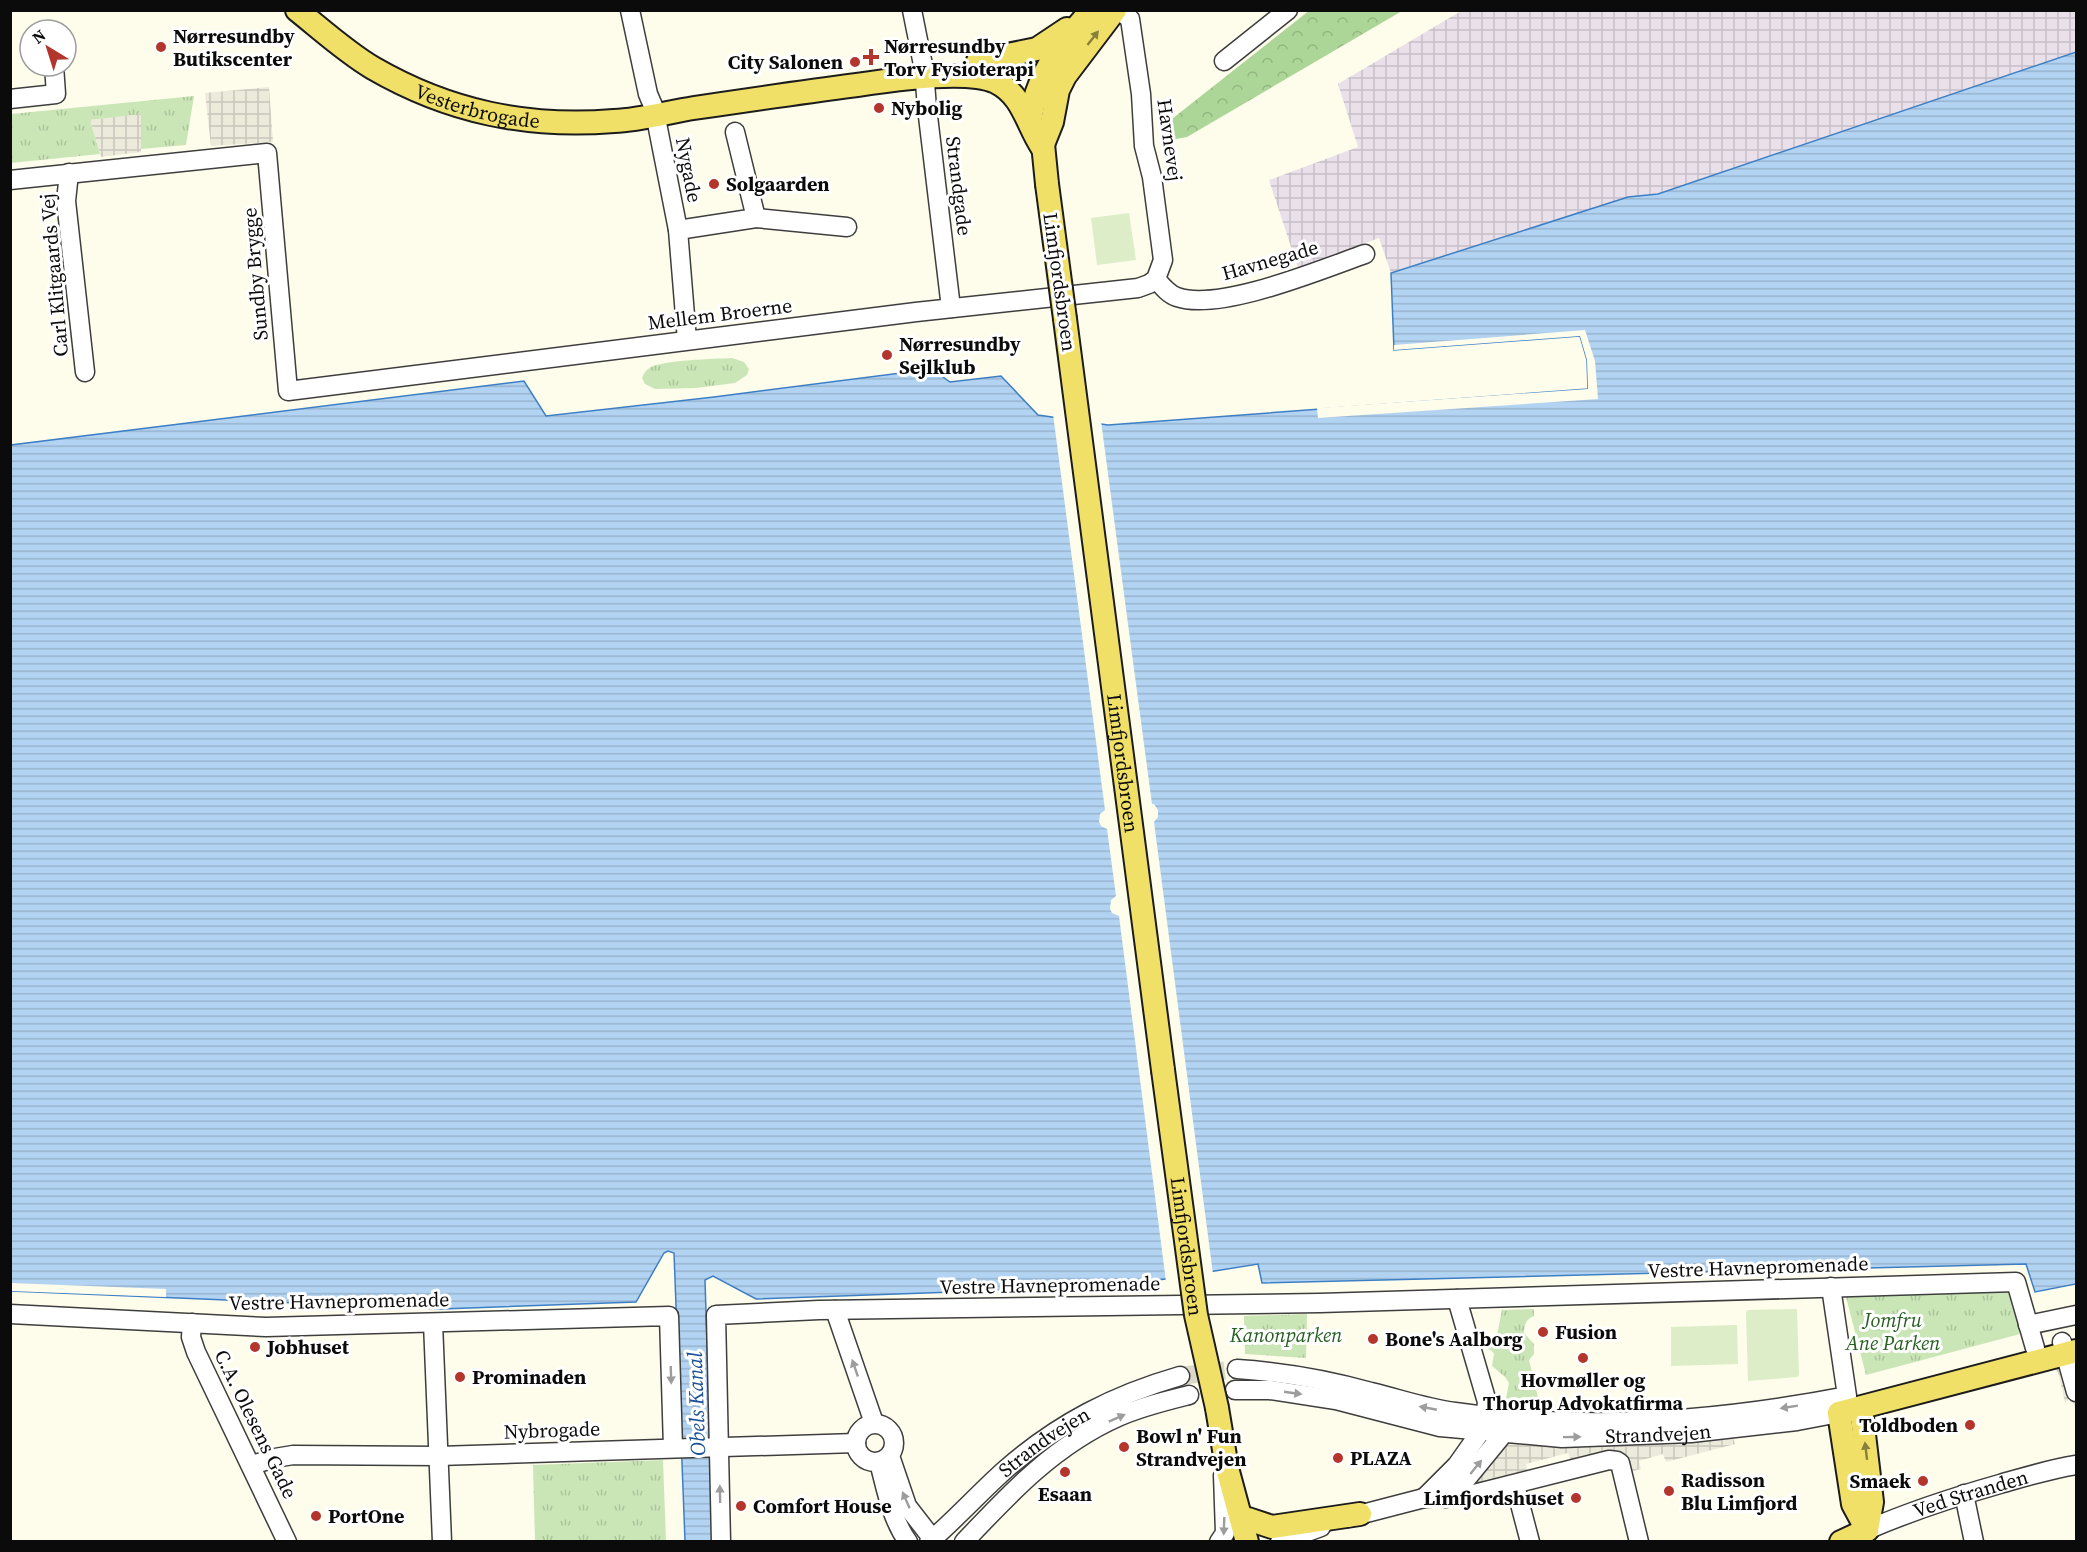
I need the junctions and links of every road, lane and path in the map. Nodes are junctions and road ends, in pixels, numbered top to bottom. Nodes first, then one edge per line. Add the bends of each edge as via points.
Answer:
1 (297, 10) edge
2 (317, 10) edge
3 (630, 10) edge
4 (912, 10) edge
5 (1117, 10) edge
6 (1288, 10) edge
7 (1090, 11) edge
8 (978, 61) junction
9 (1224, 61) dead end
10 (924, 74) junction
11 (55, 78) edge
12 (10, 99) edge
13 (1033, 99) junction
14 (655, 111) junction
15 (1030, 122) junction
16 (735, 132) dead end
17 (1042, 148) junction
18 (267, 153) joint
19 (69, 173) junction
20 (10, 180) edge
21 (756, 218) junction
22 (847, 227) dead end
23 (678, 230) junction
24 (1365, 254) dead end
25 (1156, 279) junction
26 (951, 308) junction
27 (687, 340) junction
28 (85, 372) dead end
29 (288, 391) joint
30 (1831, 1287) junction
31 (1457, 1299) junction
32 (836, 1310) junction
33 (10, 1314) edge
34 (2076, 1315) edge
35 (192, 1323) junction
36 (433, 1323) junction
37 (2028, 1325) junction
38 (2070, 1346) edge
39 (2035, 1348) junction
40 (1237, 1369) tunnel mouth
41 (1180, 1376) tunnel mouth
42 (1235, 1390) tunnel mouth
43 (2076, 1392) edge
44 (1189, 1395) tunnel mouth
45 (1849, 1406) junction
46 (1219, 1417) junction
47 (874, 1423) junction
48 (1484, 1424) junction
49 (1504, 1433) junction
50 (856, 1443) junction
51 (717, 1447) junction
52 (676, 1448) junction
53 (439, 1456) junction
54 (884, 1459) junction
55 (252, 1465) junction
56 (2076, 1465) edge
57 (1515, 1485) junction
58 (1964, 1494) junction
59 (1424, 1498) junction
60 (1446, 1498) junction
61 (1360, 1514) junction
62 (988, 1517) junction
63 (1868, 1530) junction
64 (1247, 1531) edge
65 (932, 1540) edge
66 (288, 1542) edge
67 (442, 1542) edge
68 (721, 1542) edge
69 (908, 1542) edge
70 (964, 1542) edge
71 (985, 1542) edge
72 (1219, 1542) edge
73 (1256, 1542) edge
74 (1280, 1542) edge
75 (1530, 1542) edge
76 (1639, 1542) edge
77 (1840, 1542) edge
78 (1974, 1542) edge

1 - 14 main road, Vesterbrogade via 372,68 464,108 508,119 566,124 616,121
2 - 14 main road, Vesterbrogade via 379,56 422,80 469,98 510,107 566,112
3 - 14 street, Nygade
4 - 10 street, Strandgade
17 -> 5 main road via 1065,76
5 - 25 street, Havnevej via 1130,19 1144,146 1163,260
6 - 9 street
7 - 8 main road via 1037,49
7 - 13 main road via 1048,66
8 - 10 main road, Vesterbrogade via 955,62
8 - 13 main road, Vesterbrogade via 1014,76
10 - 14 main road, Vesterbrogade
10 - 15 main road, Vesterbrogade via 971,76 995,82 1010,92
10 - 26 street, Strandgade
11 - 12 street via 56,94
13 - 15 main road
13 - 17 main road
14 - 23 street, Nygade
15 - 17 main road, Limfjordsbroen
16 - 21 street
17 - 46 main road, Limfjordsbroen, bridge via 1187,1252 1196,1315
18 - 19 street, Carl Klitgaards Vej
18 - 29 street, Sundby Brygge
19 - 20 street, Carl Klitgaards Vej
19 - 28 street, Carl Klitgaards Vej via 66,201
21 - 22 street
21 - 23 street
23 - 27 street, Nygade
24 - 25 street, Havnegade via 1251,293 1201,300 1176,297
25 - 26 street, Mellem Broerne via 1138,288
26 - 27 street, Mellem Broerne
27 - 29 street, Mellem Broerne
30 - 31 street, Vestre Havnepromenade
30 - 37 street, Vestre Havnepromenade via 2016,1282
30 - 45 street
31 - 32 street, Vestre Havnepromenade
31 - 48 street via 1487,1402
47 -> 32 street
32 - 51 street, Vestre Havnepromenade via 717,1315
33 - 35 street, Vestre Havnepromenade
34 - 37 street
35 - 36 street, Vestre Havnepromenade via 266,1327
35 - 55 street, C.A. Olesens Gade via 196,1352
36 -> 52 street, Vestre Havnepromenade via 669,1316
36 - 53 street
37 - 39 street
38 - 39 main road, Strandvejen
38 - 43 street
38 - 45 main road, Strandvejen
39 - 45 main road, Strandvejen
48 -> 40 street, Strandvejen via 1372,1392 1304,1377
41 - 65 street, Strandvejen via 1105,1403 1068,1422 1006,1469
42 -> 48 street, Strandvejen via 1270,1390 1336,1400 1440,1427
62 -> 44 street, Strandvejen via 1073,1440 1119,1416
45 -> 48 street, Strandvejen via 1639,1422
49 -> 45 street, Strandvejen via 1562,1438 1691,1433 1797,1421
45 - 63 main road via 1872,1502
46 - 64 main road, Limfjordsbroen
46 -> 72 street via 1226,1533
47 - 50 street via 862,1429
47 - 54 street via 886,1426 894,1437 893,1450
48 - 49 street, Strandvejen
48 - 59 street via 1449,1474
60 -> 49 street via 1459,1488
50 - 51 street, Nybrogade
50 - 54 street via 861,1456 872,1462
51 - 52 street, Nybrogade
68 -> 51 street
52 - 53 street, Nybrogade
53 - 55 street, Nybrogade via 293,1455
53 - 67 street
65 -> 54 street via 908,1506
54 - 69 street via 894,1514
55 - 66 street, C.A. Olesens Gade
56 - 58 street, Ved Stranden
57 - 60 street
57 - 75 street
57 - 76 street via 1617,1461
58 - 63 street, Ved Stranden
58 - 78 street
59 - 60 street
59 - 61 street
61 - 64 main road
61 - 74 street
62 - 70 street, Strandvejen
62 - 71 street
63 - 77 main road, Ved Stranden
64 - 73 main road, Limfjordsbroen

